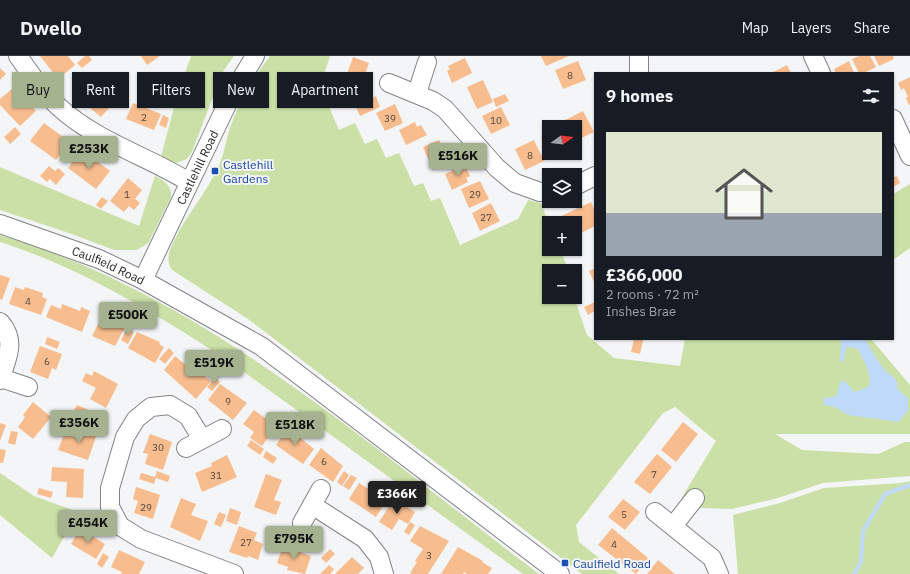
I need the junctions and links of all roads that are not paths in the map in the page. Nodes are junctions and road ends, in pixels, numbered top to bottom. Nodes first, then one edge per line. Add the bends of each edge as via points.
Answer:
1 (18, 56) edge
2 (255, 56) edge
3 (640, 56) edge
4 (813, 56) edge
5 (427, 62) dead end
6 (639, 72) edge
7 (821, 72) edge
8 (389, 83) dead end
9 (417, 93) junction
10 (894, 121) edge
11 (908, 147) edge
12 (594, 176) edge
13 (190, 182) junction
14 (582, 182) edge
15 (542, 192) edge
16 (0, 224) edge
17 (143, 280) junction
18 (0, 322) edge
19 (0, 379) edge
20 (28, 387) dead end
21 (222, 430) dead end
22 (202, 439) junction
23 (186, 448) dead end
24 (321, 489) dead end
25 (695, 498) dead end
26 (312, 505) junction
27 (655, 512) dead end
28 (302, 523) dead end
29 (673, 526) junction
30 (234, 574) edge
31 (384, 574) edge
32 (560, 574) edge
33 (719, 574) edge

1 - 13 street via 39,86 60,109 97,135
2 - 13 street, Castlehill Road via 232,94
3 - 6 street
4 - 7 street
5 - 9 street
8 - 9 street
9 - 15 street via 445,109 497,168 515,183
10 - 11 street
12 - 14 street
13 - 17 street, Castlehill Road
16 - 17 street, Caulfield Road via 99,259
17 - 32 street, Caulfield Road via 261,346
18 - 19 street via 8,332 10,344
19 - 20 street
21 - 22 street
22 - 23 street
22 - 30 street via 188,416 170,405 151,407 136,419 125,437 110,488 110,507 120,526 141,539
24 - 26 street
25 - 29 street
26 - 28 street
26 - 31 street via 365,539 379,557
27 - 29 street
29 - 33 street via 712,558

